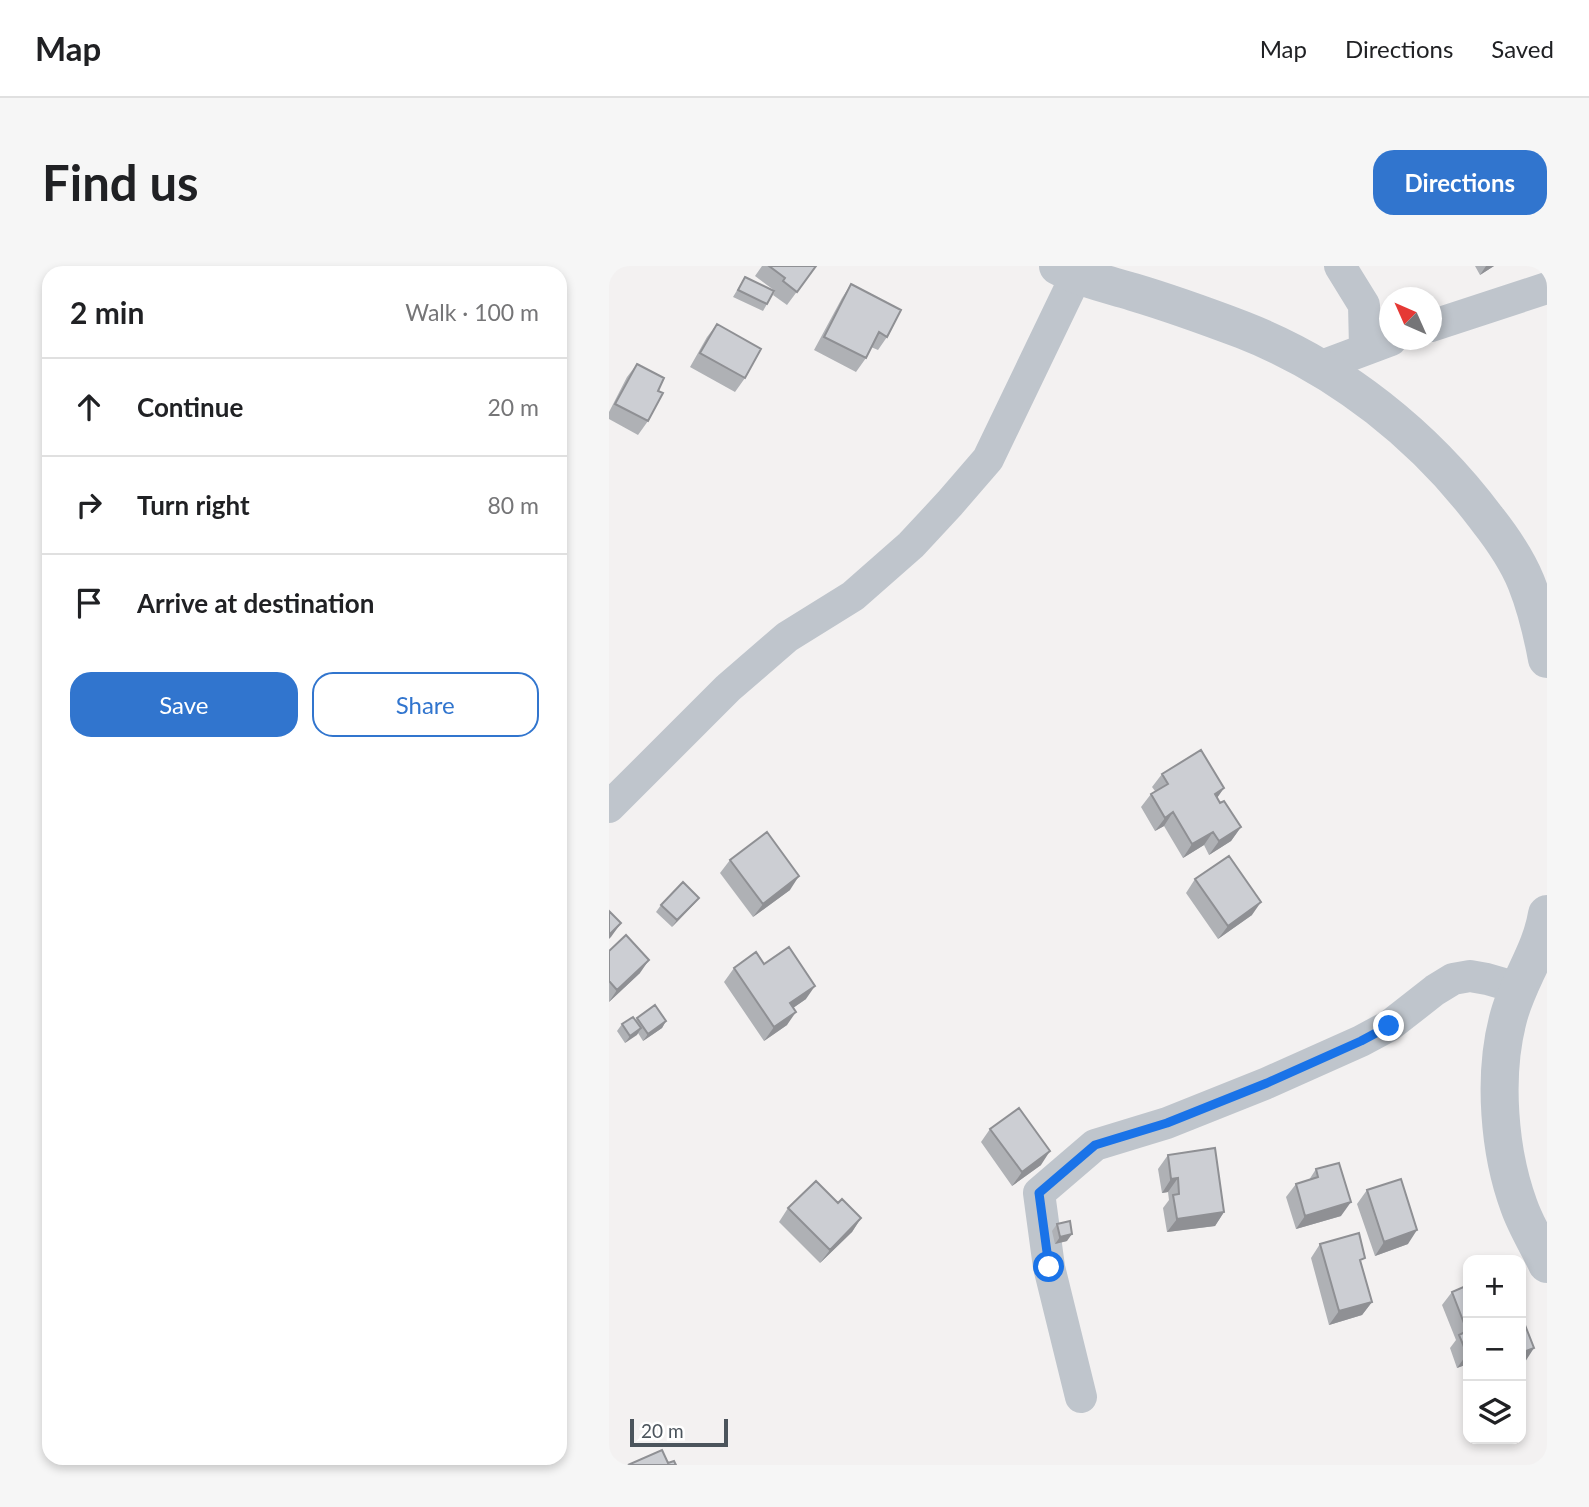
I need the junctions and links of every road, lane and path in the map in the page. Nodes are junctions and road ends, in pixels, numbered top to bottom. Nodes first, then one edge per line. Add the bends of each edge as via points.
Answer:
1 (1340, 266) edge
2 (1067, 271) edge
3 (1547, 288) edge
4 (1442, 322) edge
5 (1378, 344) edge
6 (1319, 367) junction
7 (1545, 635) edge
8 (609, 807) edge
9 (1547, 914) edge
10 (1518, 988) junction
11 (1547, 1264) edge
12 (1081, 1397) dead end

1 - 5 street via 1364,306
2 - 6 street via 1195,312
2 - 8 street via 988,459 911,545 853,596 787,638 728,688
3 - 4 street
5 - 6 street
6 - 7 street via 1403,428 1469,495 1525,580
9 - 10 street via 1535,957
10 - 11 street via 1507,1021 1502,1063 1505,1158 1519,1207
10 - 12 street via 1470,976 1453,979 1361,1041 1167,1123 1095,1145 1039,1193 1049,1267

